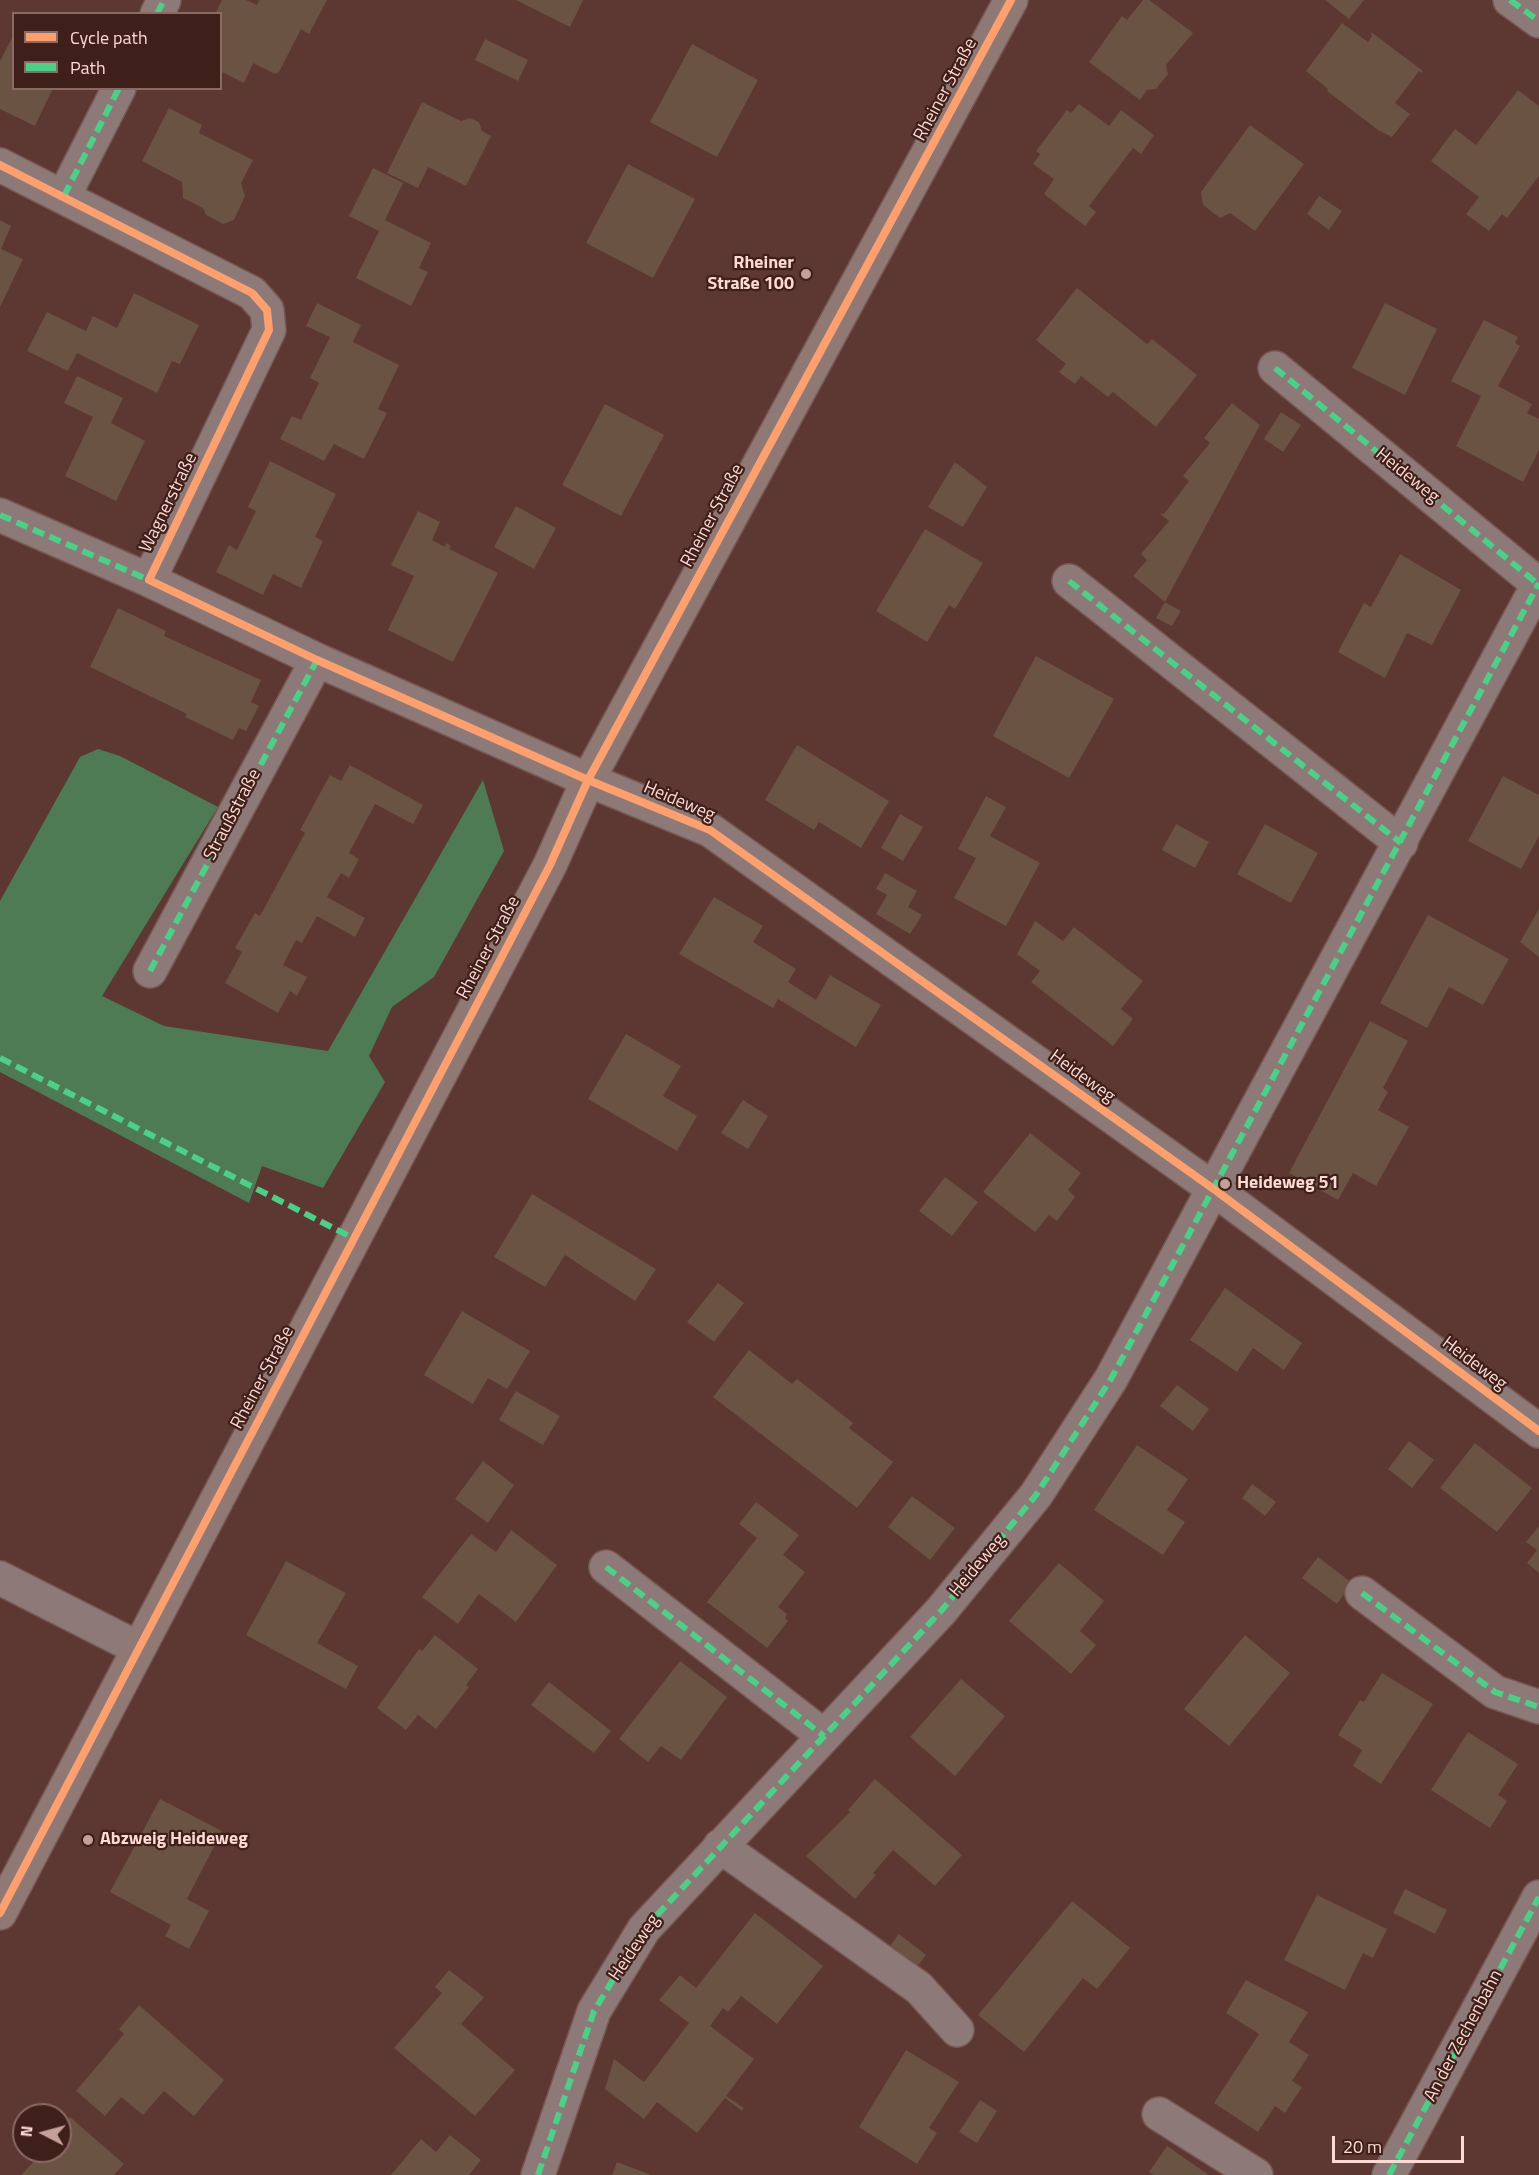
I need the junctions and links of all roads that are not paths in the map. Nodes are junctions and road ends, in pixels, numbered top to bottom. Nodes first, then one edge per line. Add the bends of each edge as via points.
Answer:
1 (1011, 0) edge
2 (1510, 0) edge
3 (1539, 21) edge
4 (118, 90) edge
5 (0, 165) edge
6 (64, 196) junction
7 (1275, 368) dead end
8 (0, 515) edge
9 (149, 580) junction
10 (1069, 581) dead end
11 (1539, 583) edge
12 (317, 660) junction
13 (588, 780) junction
14 (1401, 843) junction
15 (150, 970) dead end
16 (1215, 1190) junction
17 (1539, 1431) edge
18 (606, 1567) dead end
19 (0, 1578) edge
20 (1362, 1593) dead end
21 (138, 1648) junction
22 (1539, 1707) edge
23 (824, 1736) junction
24 (720, 1846) junction
25 (1539, 1897) edge
26 (0, 1913) edge
27 (957, 2030) dead end
28 (1159, 2114) dead end
29 (538, 2175) edge
30 (1256, 2175) edge
31 (1389, 2175) edge

1 - 13 main road, Rheiner Straße
2 - 3 street
4 - 6 street
5 - 6 street, Wagnerstraße
6 - 9 street, Wagnerstraße via 252,293 267,310 269,330
7 - 11 street, Heideweg
8 - 9 street, Wagnerstraße
9 - 12 street, Wagnerstraße
10 - 14 street
11 - 14 street, Heideweg
12 - 13 street, Wagnerstraße
12 - 15 street, Straußstraße
13 - 16 street, Heideweg via 710,830
13 - 21 main road, Rheiner Straße via 550,865
14 - 16 street, Heideweg
16 - 17 street, Heideweg
16 - 23 street, Heideweg via 1111,1379 1036,1495 941,1611
18 - 23 street
19 - 21 street
20 - 22 street via 1496,1692
21 - 26 main road, Rheiner Straße
23 - 24 street, Heideweg
24 - 27 street via 919,1988
24 - 29 street, Heideweg via 644,1929 594,2011
25 - 31 street, An der Zechenbahn
28 - 30 street

